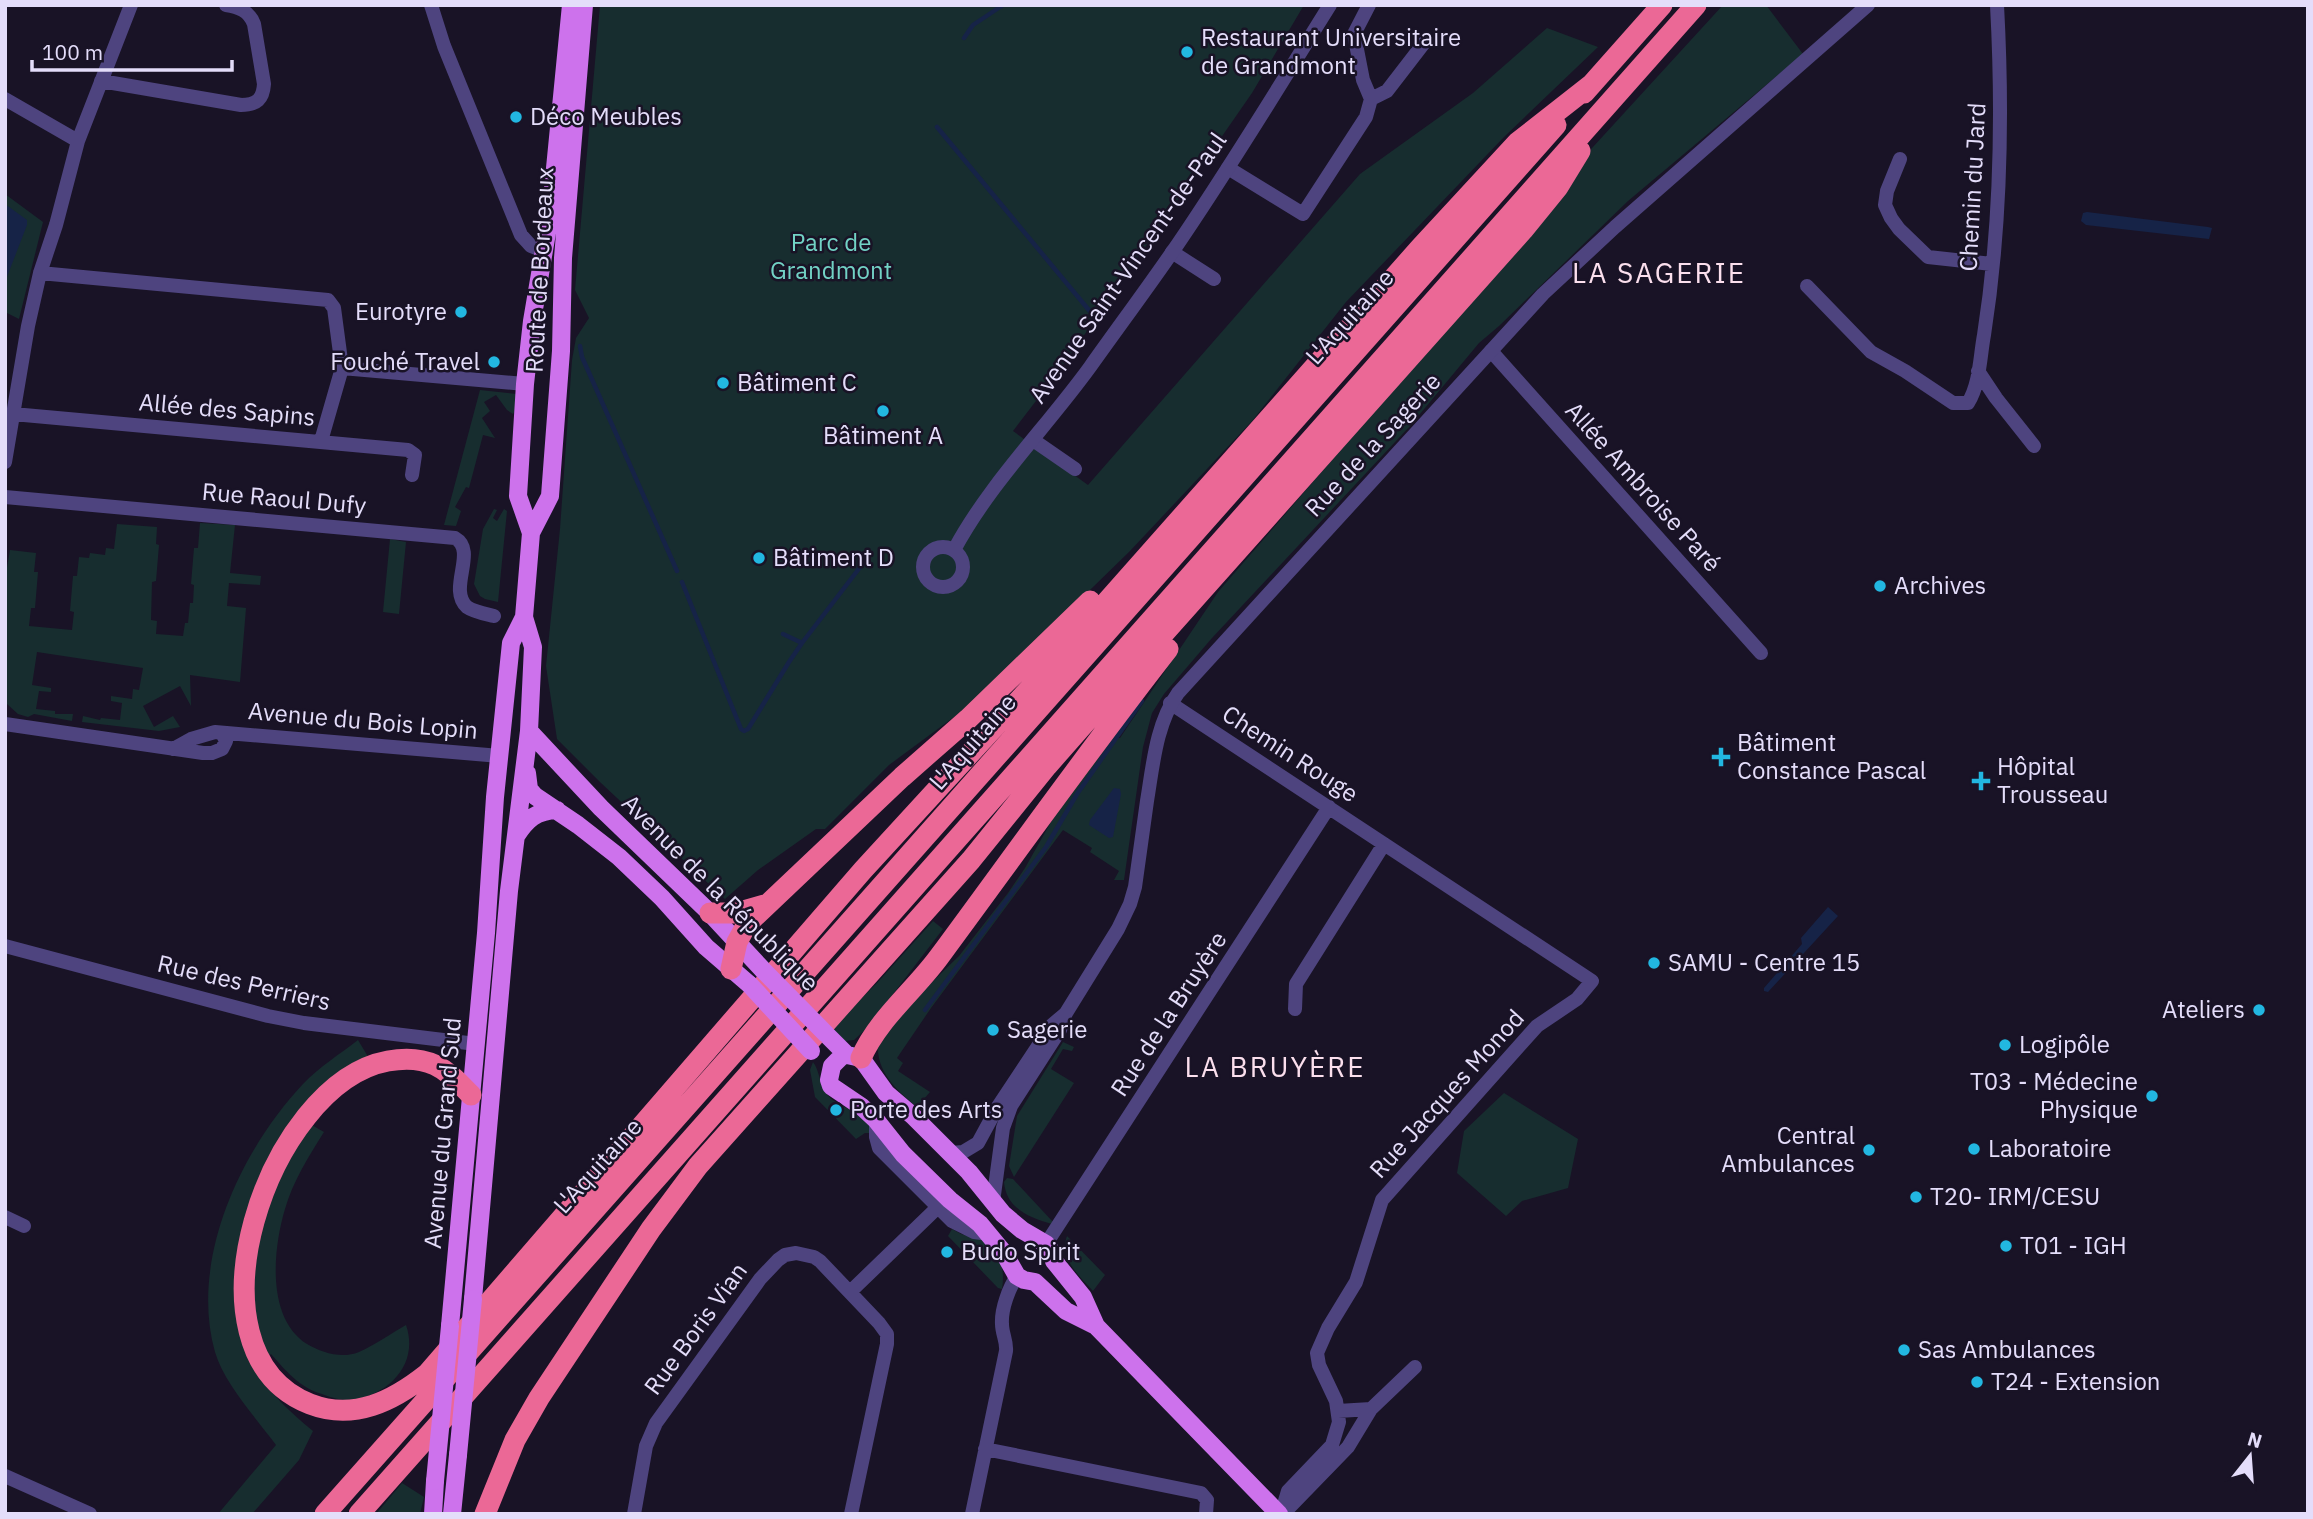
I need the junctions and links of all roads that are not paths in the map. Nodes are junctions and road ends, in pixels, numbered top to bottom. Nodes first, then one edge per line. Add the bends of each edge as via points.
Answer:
1 (131, 5) edge
2 (226, 5) edge
3 (431, 5) edge
4 (571, 5) edge
5 (584, 5) edge
6 (1330, 5) edge
7 (1369, 5) edge
8 (1662, 5) edge
9 (1696, 5) edge
10 (1868, 5) edge
11 (1997, 5) edge
12 (1424, 43) dead end
13 (100, 81) junction
14 (1592, 84) junction
15 (5, 99) edge
16 (1371, 99) junction
17 (1613, 99) junction
18 (78, 141) junction
19 (1900, 159) dead end
20 (1228, 168) junction
21 (544, 251) junction
22 (1172, 253) junction
23 (1992, 264) junction
24 (40, 273) junction
25 (1214, 279) dead end
26 (1807, 286) dead end
27 (1491, 351) junction
28 (5, 360) edge
29 (21, 362) junction
30 (342, 368) junction
31 (1978, 371) junction
32 (525, 384) junction
33 (13, 414) junction
34 (1033, 440) junction
35 (321, 441) junction
36 (2034, 446) dead end
37 (5, 462) edge
38 (1075, 469) dead end
39 (412, 475) dead end
40 (5, 498) edge
41 (531, 533) junction
42 (1165, 535) junction
43 (1247, 540) junction
44 (954, 550) dead end
45 (495, 616) dead end
46 (524, 617) junction
47 (1761, 653) dead end
48 (1170, 703) junction
49 (5, 724) edge
50 (529, 731) junction
51 (500, 756) junction
52 (525, 763) junction
53 (559, 764) junction
54 (1329, 807) junction
55 (557, 810) junction
56 (516, 836) junction
57 (1384, 844) junction
58 (766, 904) junction
59 (710, 913) junction
60 (737, 942) junction
61 (5, 946) edge
62 (731, 969) junction
63 (1592, 981) joint
64 (1296, 1009) dead end
65 (1066, 1013) junction
66 (476, 1044) junction
67 (855, 1056) junction
68 (829, 1072) junction
69 (471, 1096) junction
70 (876, 1120) junction
71 (951, 1153) junction
72 (993, 1202) junction
73 (938, 1207) junction
74 (5, 1217) edge
75 (24, 1226) dead end
76 (990, 1234) junction
77 (1046, 1244) junction
78 (1054, 1262) junction
79 (1017, 1276) junction
80 (1035, 1282) junction
81 (850, 1292) junction
82 (1096, 1326) junction
83 (1415, 1367) dead end
84 (1371, 1409) junction
85 (1338, 1411) junction
86 (985, 1449) junction
87 (5, 1476) edge
88 (1207, 1507) edge
89 (90, 1514) edge
90 (325, 1514) edge
91 (359, 1514) edge
92 (433, 1514) edge
93 (452, 1514) edge
94 (485, 1514) edge
95 (634, 1514) edge
96 (851, 1514) edge
97 (972, 1514) edge
98 (1281, 1514) edge

1 - 13 street
2 - 13 street via 245,11 254,24 264,93 251,105
3 - 21 street via 525,241
4 - 21 main road, Route de Bordeaux
5 - 41 main road, Route de Bordeaux via 550,496
6 - 20 street, Avenue Saint-Vincent-de-Paul
7 - 16 street via 1353,34
8 - 14 highway, L'Aquitaine
9 - 17 highway, L'Aquitaine
10 - 27 street, Rue de la Sagerie via 1615,227 1543,294
11 - 23 street, Chemin du Jard via 2001,148
12 - 16 street via 1387,91
13 - 18 street
14 - 42 highway via 1499,162
14 - 90 highway, L'Aquitaine
15 - 18 street
16 - 20 street via 1366,117 1303,214
17 - 43 highway via 1558,187 1530,221
17 - 91 highway, L'Aquitaine
18 - 24 street
19 - 23 street via 1885,205 1899,229 1928,257
20 - 22 street, Avenue Saint-Vincent-de-Paul
21 - 32 main road, Route de Bordeaux
22 - 25 street
22 - 34 street, Avenue Saint-Vincent-de-Paul
23 - 31 street, Chemin du Jard
24 - 29 street
24 - 30 street via 328,300 334,308
26 - 31 street, Chemin du Jard via 1862,345 1953,403 1968,403
27 - 47 street, Allée Ambroise Paré
27 - 48 street, Rue de la Sagerie
28 - 29 street
29 - 33 street
30 - 32 street
30 - 35 street
31 - 36 street
32 - 41 main road, Route de Bordeaux via 518,496
33 - 35 street, Allée des Sapins
33 - 37 street
34 - 38 street
34 - 44 street, Avenue Saint-Vincent-de-Paul
35 - 39 street, Allée des Sapins via 412,451
40 - 45 street, Rue Raoul Dufy via 455,538 464,548 462,600 469,608
41 - 46 main road, Route de Bordeaux
42 - 58 highway
42 - 69 highway via 871,861 427,1374 374,1406 339,1410 307,1403 268,1372 247,1325 250,1240 279,1157 316,1103 341,1081 373,1065 400,1059 426,1061 448,1072
43 - 67 highway via 934,964
43 - 94 highway via 675,1196 539,1398 515,1440
46 - 50 main road, Avenue du Grand Sud via 533,647
46 - 51 main road, Avenue du Grand Sud via 511,643
48 - 54 street, Chemin Rouge
48 - 65 street, Rue de la Sagerie via 1155,752 1130,904
49 - 51 street, Avenue du Bois Lopin via 203,753 222,749 226,741 222,733
50 - 52 main road, Avenue du Grand Sud
50 - 53 main road, Avenue de la République
51 - 52 main road
51 - 66 main road, Avenue du Grand Sud
52 - 53 main road
52 - 55 main road, Avenue de la République via 529,789
52 - 56 main road, Avenue du Grand Sud
53 - 59 main road, Avenue de la République
54 - 57 street, Chemin Rouge
54 - 77 street, Rue de la Bruyère
55 - 56 main road via 531,816
55 - 62 main road, Avenue de la République via 641,877
56 - 93 main road, Avenue du Grand Sud, bridge
57 - 63 street, Chemin Rouge
57 - 64 street via 1296,984
58 - 59 highway via 736,913
58 - 60 highway
59 - 60 main road, Avenue de la République
60 - 62 highway
60 - 67 main road, Avenue de la République, bridge via 826,1034
61 - 66 street, Rue des Perriers via 268,1016
62 - 68 main road, Avenue de la République, bridge
63 - 85 street, Rue Jacques Monod via 1577,999 1537,1026 1382,1200 1352,1293 1317,1353
65 - 71 street, Rue de la Sagerie via 1052,1025 978,1143
65 - 72 street, Rue de la Sagerie via 1006,1118
66 - 69 main road, Avenue du Grand Sud
67 - 68 main road via 837,1061
67 - 71 main road, Avenue de la République via 886,1093
68 - 70 main road, Avenue de la République via 831,1086
69 - 92 main road, Avenue du Grand Sud, bridge
70 - 73 street via 879,1148
70 - 76 main road, Avenue de la République via 903,1154
71 - 72 main road, Avenue de la République
72 - 77 main road, Avenue de la République via 1022,1230
73 - 76 street via 964,1228
73 - 81 street
74 - 75 street
76 - 79 main road, Avenue de la République
77 - 78 main road
78 - 80 main road
78 - 82 main road via 1083,1297
79 - 80 main road
79 - 86 street via 1002,1324 1007,1346
80 - 82 main road via 1066,1311
81 - 95 street, Rue Boris Vian via 814,1257 796,1253 778,1260 656,1423 646,1446
81 - 96 street, Rue Boris Vian via 879,1323 887,1339
82 - 98 main road
83 - 84 street
84 - 85 street
84 - 98 street via 1348,1447
85 - 98 street via 1332,1445 1288,1491
86 - 88 street via 1201,1493
86 - 97 street
87 - 89 street

